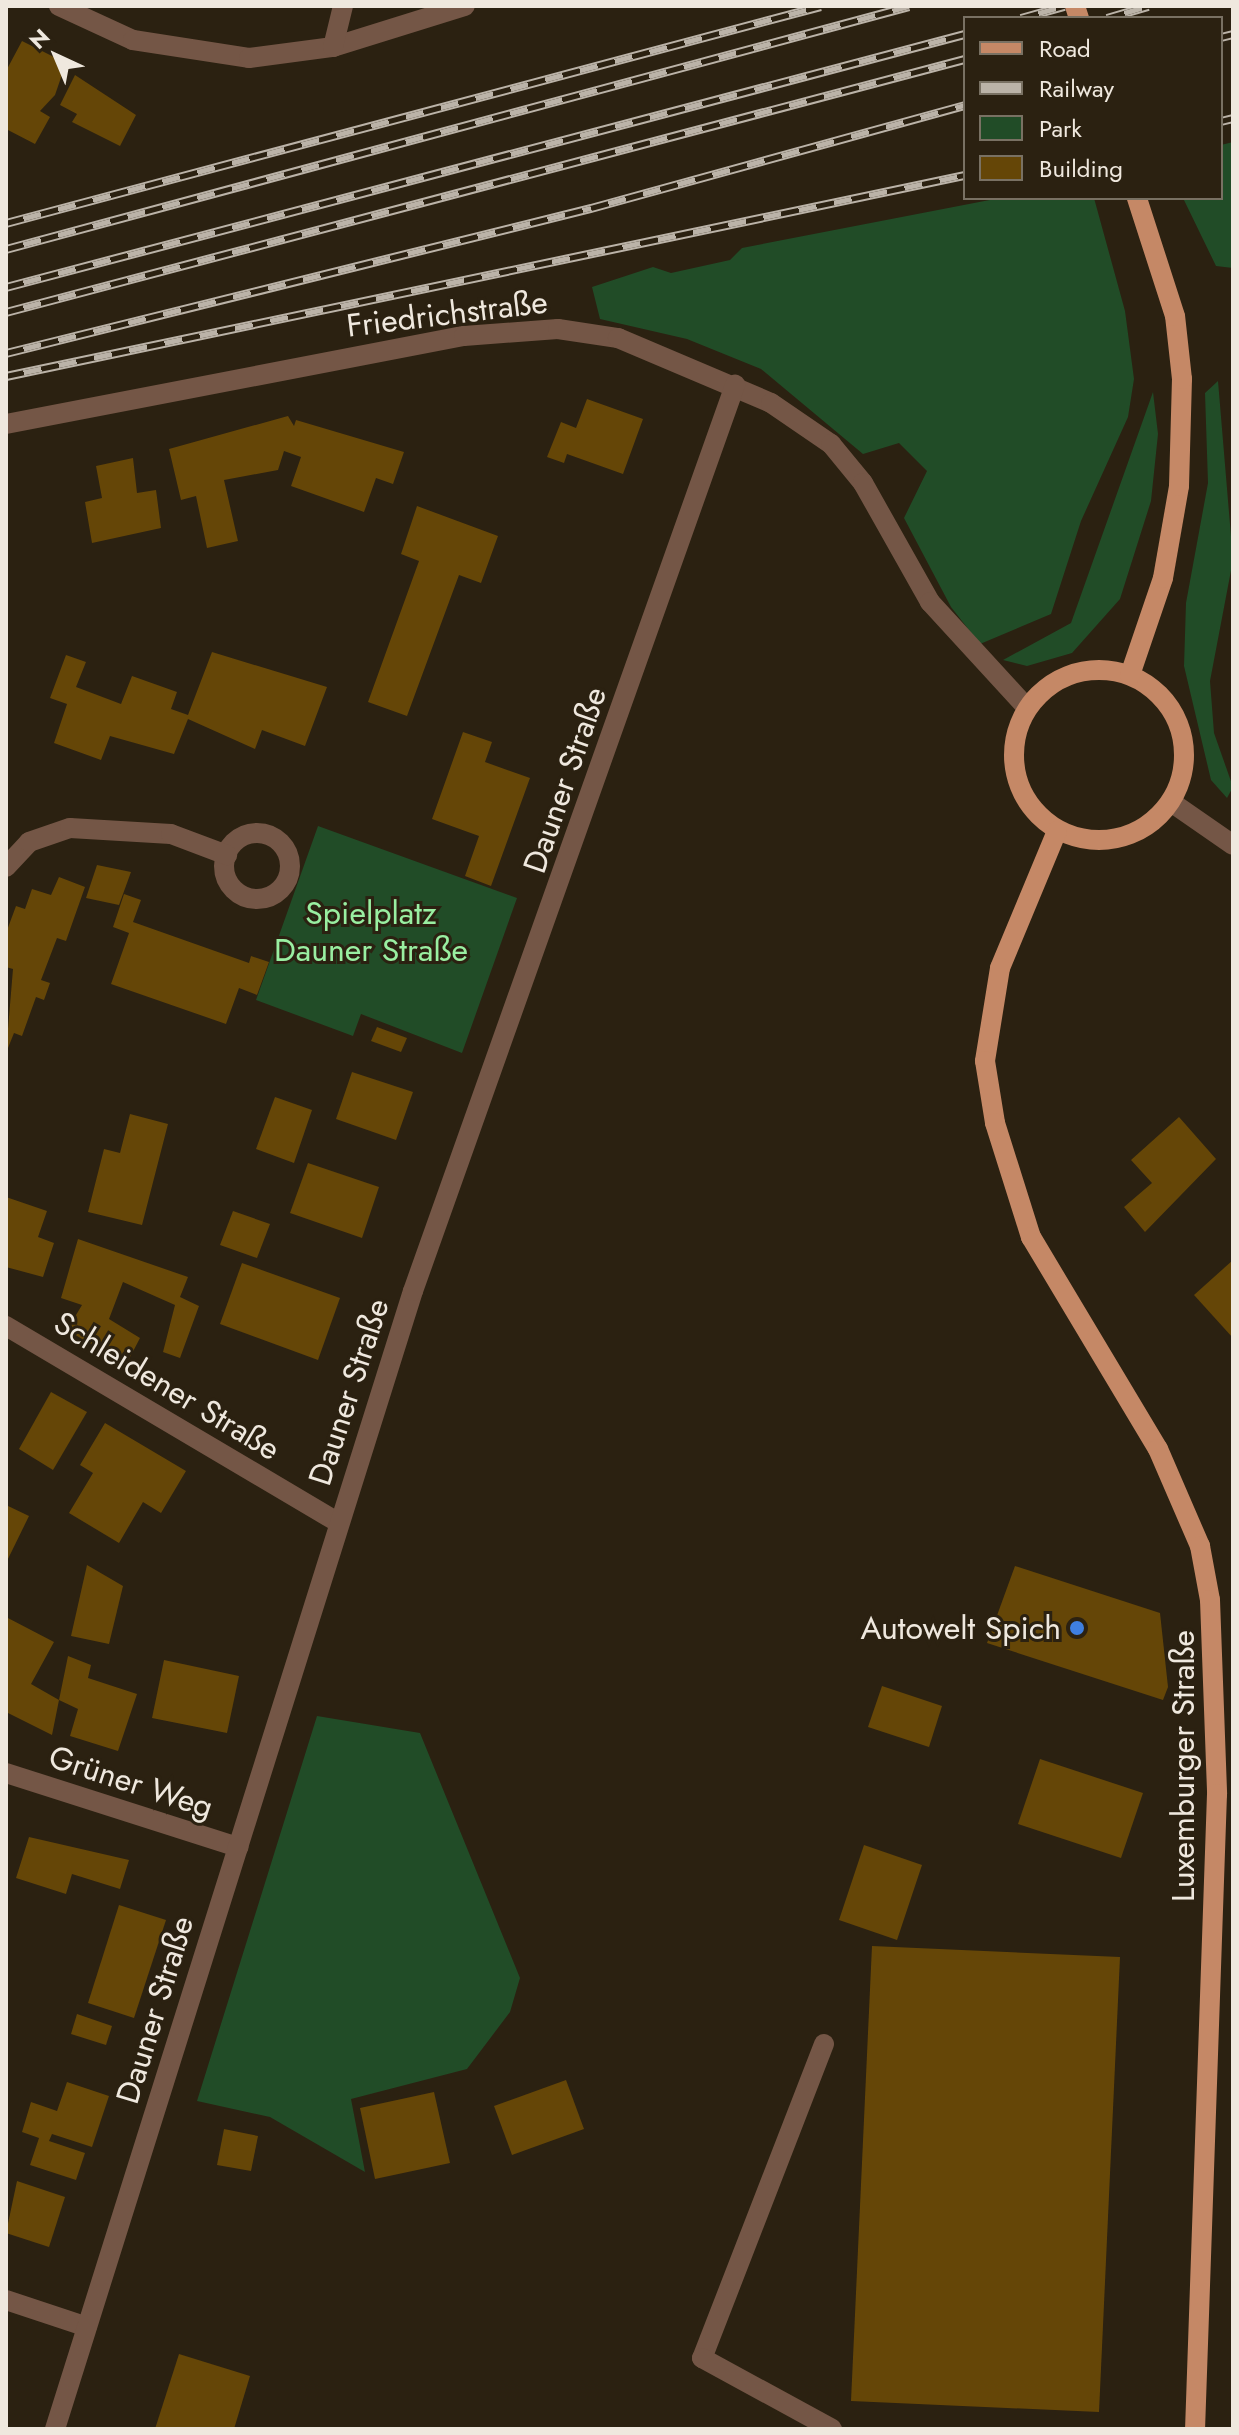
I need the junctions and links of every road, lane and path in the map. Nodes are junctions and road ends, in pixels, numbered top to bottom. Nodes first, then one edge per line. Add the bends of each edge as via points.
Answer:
1 (59, 6) edge
2 (103, 6) edge
3 (343, 6) edge
4 (465, 6) edge
5 (99, 28) junction
6 (333, 47) junction
7 (1138, 200) edge
8 (735, 385) junction
9 (6, 424) edge
10 (1130, 675) junction
11 (1027, 708) junction
12 (1171, 802) junction
13 (1057, 831) junction
14 (1233, 845) edge
15 (227, 855) dead end
16 (6, 867) edge
17 (6, 1326) edge
18 (338, 1522) junction
19 (6, 1773) edge
20 (238, 1847) junction
21 (824, 2044) dead end
22 (6, 2300) edge
23 (87, 2327) junction
24 (55, 2429) edge
25 (832, 2429) edge
26 (1195, 2429) edge

1 - 5 street
2 - 5 street
3 - 6 street
4 - 6 street
5 - 6 street via 180,52 249,58
7 - 10 main road via 1175,316 1182,379 1179,486 1163,578
8 - 9 street, Friedrichstraße via 618,338 533,330 329,358
8 - 11 street, Friedrichstraße via 831,444 863,483 939,615
8 - 18 street, Dauner Straße
10 - 11 main road via 1073,673
10 - 12 main road via 1161,697 1181,729 1185,754
11 - 13 main road via 1015,734 1019,790
12 - 13 main road via 1132,835 1107,841
12 - 14 street
13 - 26 main road, Luxemburger Straße via 1000,968 985,1061 995,1123 1035,1247 1158,1449 1200,1546 1210,1600 1217,1794
15 - 16 street via 145,830 70,828 29,842
17 - 18 street, Schleidener Straße
18 - 20 street, Dauner Straße
19 - 20 street, Grüner Weg
20 - 23 street, Dauner Straße
21 - 25 street via 702,2358
22 - 23 street
23 - 24 street, Dauner Straße

